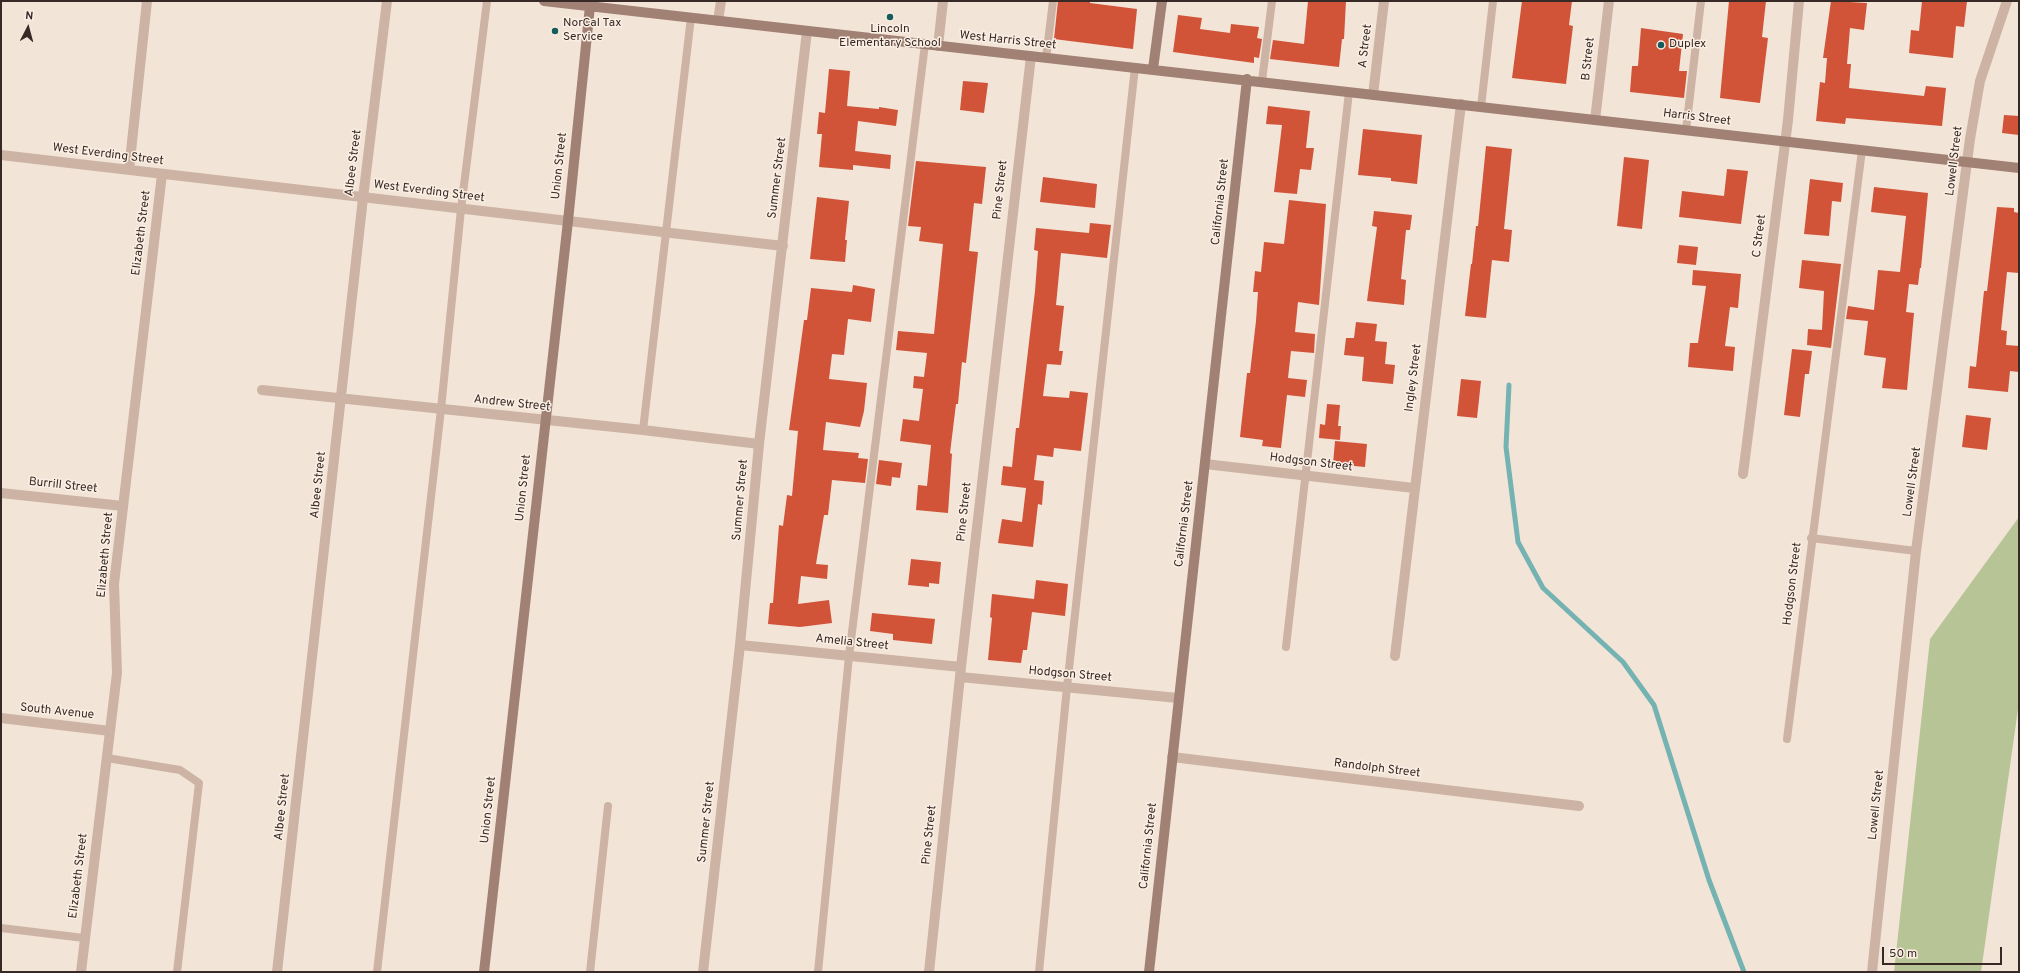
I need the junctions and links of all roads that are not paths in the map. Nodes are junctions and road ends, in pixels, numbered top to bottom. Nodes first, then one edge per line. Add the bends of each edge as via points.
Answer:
1 (147, 1) edge
2 (387, 1) edge
3 (487, 1) edge
4 (544, 1) edge
5 (721, 1) edge
6 (943, 1) edge
7 (1053, 1) edge
8 (1162, 1) edge
9 (1272, 1) edge
10 (1384, 1) edge
11 (1493, 1) edge
12 (1609, 1) edge
13 (1701, 1) edge
14 (1799, 1) edge
15 (2006, 1) edge
16 (590, 6) junction
17 (691, 17) junction
18 (718, 21) junction
19 (807, 31) junction
20 (925, 44) junction
21 (938, 46) junction
22 (1031, 56) junction
23 (1046, 58) junction
24 (1135, 67) junction
25 (1153, 70) junction
26 (1247, 79) junction
27 (1262, 81) junction
28 (1349, 92) junction
29 (1373, 95) junction
30 (1461, 104) junction
31 (1481, 107) junction
32 (1595, 120) junction
33 (1686, 130) junction
34 (1786, 142) junction
35 (1862, 150) junction
36 (1, 156) edge
37 (1968, 162) junction
38 (2019, 168) edge
39 (129, 170) junction
40 (162, 174) junction
41 (363, 198) junction
42 (461, 209) junction
43 (568, 221) junction
44 (666, 232) junction
45 (783, 246) junction
46 (262, 390) dead end
47 (341, 399) junction
48 (441, 410) junction
49 (545, 421) junction
50 (643, 430) junction
51 (759, 444) junction
52 (1205, 464) junction
53 (1744, 474) dead end
54 (1304, 475) junction
55 (1414, 488) junction
56 (1, 493) edge
57 (123, 506) junction
58 (1811, 538) junction
59 (1916, 551) junction
60 (740, 645) junction
61 (1286, 648) dead end
62 (849, 656) junction
63 (1395, 656) dead end
64 (960, 672) junction
65 (1067, 687) junction
66 (1178, 698) junction
67 (1, 718) edge
68 (110, 731) junction
69 (1787, 739) dead end
70 (1172, 757) junction
71 (108, 758) junction
72 (608, 806) dead end
73 (1580, 806) dead end
74 (1, 928) edge
75 (84, 938) junction
76 (81, 972) edge
77 (177, 972) edge
78 (277, 972) edge
79 (378, 972) edge
80 (484, 972) edge
81 (590, 972) edge
82 (703, 972) edge
83 (818, 972) edge
84 (929, 972) edge
85 (1039, 972) edge
86 (1149, 972) edge
87 (1872, 972) edge

1 - 39 street
2 - 41 street, Albee Street
3 - 42 lane
4 - 16 street, West Harris Street
5 - 18 street
6 - 21 street
7 - 23 lane
8 - 25 street
9 - 27 lane
10 - 29 street, A Street
11 - 31 lane
12 - 32 street, B Street
13 - 33 lane
14 - 34 street, C Street
15 - 37 street, Lowell Street via 1980,81
16 - 17 street, West Harris Street
16 - 43 street, Union Street
17 - 18 street, West Harris Street
17 - 44 lane
18 - 19 street, West Harris Street
19 - 20 street, West Harris Street
19 - 45 street, Summer Street
20 - 21 street, West Harris Street
20 - 62 lane
21 - 22 street, West Harris Street
22 - 23 street, West Harris Street
22 - 64 street, Pine Street
23 - 24 street, West Harris Street
24 - 25 street, West Harris Street
24 - 65 lane
25 - 26 street, West Harris Street
26 - 27 street, West Harris Street
26 - 52 street, California Street
27 - 28 street, West Harris Street
28 - 29 street, West Harris Street
28 - 54 lane
29 - 30 street, Harris Street
30 - 31 street, Harris Street
30 - 55 street, Ingley Street
31 - 32 street, Harris Street
32 - 33 street, Harris Street
33 - 34 street, Harris Street
34 - 35 street, Harris Street
34 - 53 street, C Street
35 - 37 street, Harris Street
35 - 58 lane
36 - 39 street, West Everding Street
37 - 38 street, Harris Street
37 - 59 street, Lowell Street
39 - 40 street, West Everding Street
40 - 41 street, West Everding Street
40 - 57 street, Elizabeth Street
41 - 42 street, West Everding Street
41 - 47 street, Albee Street
42 - 43 street, West Everding Street
42 - 48 lane
43 - 44 street, West Everding Street
43 - 49 street, Union Street
44 - 45 street, West Everding Street
44 - 50 lane
45 - 51 street, Summer Street
46 - 47 street, Andrew Street
47 - 48 street, Andrew Street
47 - 78 street, Albee Street
48 - 49 street, Andrew Street
48 - 79 lane
49 - 50 street, Andrew Street
49 - 80 street, Union Street
50 - 51 street, Andrew Street
51 - 60 street, Summer Street
52 - 54 street, Hodgson Street
52 - 66 street, California Street
54 - 55 street, Hodgson Street
54 - 61 lane
55 - 63 street, Ingley Street
56 - 57 street, Burrill Street
57 - 68 street, Elizabeth Street via 114,584 117,673
58 - 59 lane, Hodgson Street
58 - 69 lane, Hodgson Street
59 - 87 street, Lowell Street
60 - 62 street, Amelia Street
60 - 82 street, Summer Street
62 - 64 street, Amelia Street
62 - 83 lane
64 - 65 street, Hodgson Street
64 - 84 street, Pine Street
65 - 66 street, Hodgson Street
65 - 85 lane
66 - 70 street, California Street
67 - 68 street, South Avenue
68 - 71 street, Elizabeth Street
70 - 73 street, Randolph Street
70 - 86 street, California Street
71 - 75 street, Elizabeth Street
71 - 77 lane via 180,770 199,783
72 - 81 lane
74 - 75 lane, Elizabeth Street
75 - 76 street, Elizabeth Street

